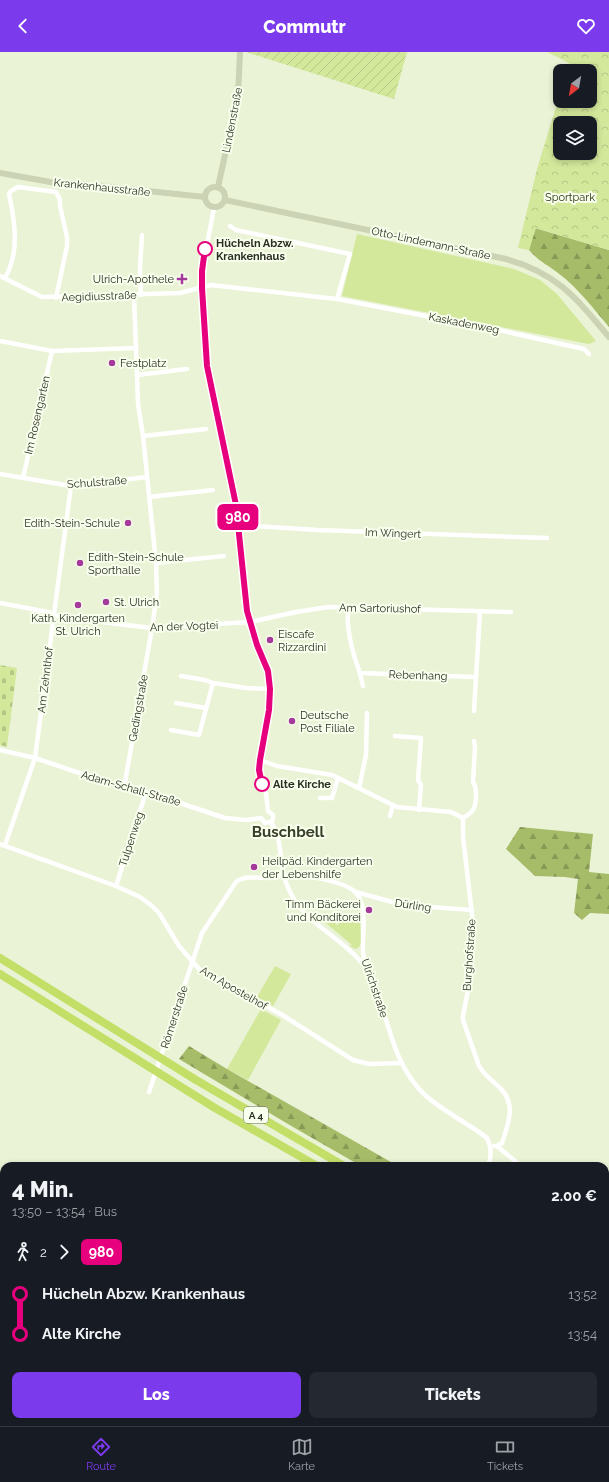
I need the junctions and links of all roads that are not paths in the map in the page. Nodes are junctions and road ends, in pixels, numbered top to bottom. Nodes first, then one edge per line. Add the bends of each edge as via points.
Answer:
1 (240, 52) edge
2 (0, 173) edge
3 (218, 187) junction
4 (205, 197) junction
5 (225, 200) junction
6 (214, 208) junction
7 (230, 226) dead end
8 (142, 234) dead end
9 (0, 276) edge
10 (5, 278) junction
11 (202, 288) junction
12 (134, 295) junction
13 (141, 295) junction
14 (56, 298) junction
15 (337, 299) junction
16 (609, 337) edge
17 (0, 341) edge
18 (136, 348) junction
19 (52, 351) junction
20 (589, 354) dead end
21 (187, 369) dead end
22 (137, 375) junction
23 (206, 429) dead end
24 (143, 436) junction
25 (0, 474) edge
26 (147, 477) junction
27 (23, 478) junction
28 (71, 486) junction
29 (213, 490) dead end
30 (149, 497) junction
31 (239, 525) junction
32 (547, 538) dead end
33 (224, 556) dead end
34 (156, 563) junction
35 (0, 603) edge
36 (348, 607) junction
37 (480, 611) junction
38 (511, 612) dead end
39 (54, 614) junction
40 (250, 622) junction
41 (152, 628) junction
42 (360, 673) junction
43 (182, 676) dead end
44 (475, 677) junction
45 (213, 683) junction
46 (363, 686) dead end
47 (270, 689) junction
48 (176, 703) dead end
49 (206, 708) junction
50 (474, 711) dead end
51 (367, 713) dead end
52 (171, 730) dead end
53 (395, 736) dead end
54 (474, 741) dead end
55 (0, 750) edge
56 (35, 758) junction
57 (260, 760) junction
58 (338, 778) junction
59 (124, 788) junction
60 (359, 788) junction
61 (146, 792) junction
62 (320, 798) dead end
63 (393, 805) junction
64 (419, 810) junction
65 (268, 811) junction
66 (390, 816) dead end
67 (262, 818) junction
68 (463, 818) junction
69 (271, 822) junction
70 (0, 844) edge
71 (5, 846) junction
72 (284, 875) junction
73 (116, 886) junction
74 (356, 892) junction
75 (472, 910) junction
76 (363, 946) junction
77 (353, 953) junction
78 (0, 958) edge
79 (192, 961) junction
80 (367, 970) junction
81 (0, 974) edge
82 (401, 1062) junction
83 (149, 1092) dead end
84 (494, 1146) junction
85 (310, 1162) edge
86 (337, 1162) edge
87 (490, 1162) edge
88 (516, 1162) edge

1 - 3 street, Lindenstraße via 238,96
2 - 4 street, Krankenhausstraße via 56,183
3 - 4 street via 210,188
3 - 5 street via 225,193
4 - 6 street via 207,204
5 - 6 street via 220,207
5 - 16 street, Otto-Lindemann-Straße via 506,259 532,267 570,292
6 - 11 street via 202,271
7 - 15 street via 236,230 350,254
8 - 13 street
9 - 10 street, Aegidiusstraße
10 - 14 street, Aegidiusstraße via 42,298
10 - 14 street via 15,248 11,191 18,187 56,192 67,237
11 - 13 street, Aegidiusstraße via 180,293
11 - 15 street, Kaskadenweg via 211,285
11 - 31 street via 207,366
12 - 13 street, Aegidiusstraße
12 - 14 street, Aegidiusstraße
12 - 18 street, Gedingstraße
15 - 20 street, Kaskadenweg via 494,329 584,349
17 - 19 street
18 - 19 street
18 - 22 street, Gedingstraße
19 - 27 street, Im Rosengarten
21 - 22 street
22 - 24 street, Gedingstraße
23 - 24 street
24 - 26 street, Gedingstraße
25 - 27 street, Schulstraße
26 - 28 street, Schulstraße
26 - 30 street, Gedingstraße
27 - 28 street, Schulstraße
28 - 39 street, Am Zehnthof
29 - 30 street
30 - 34 street, Gedingstraße
31 - 32 street, Im Wingert
31 - 40 street via 244,591
33 - 34 street
34 - 41 street, Gedingstraße via 157,593
35 - 39 street, An der Vogtei
36 - 37 street, Am Sartoriushof
36 - 40 street, Am Sartoriushof via 323,607
36 - 42 street via 349,633
37 - 38 street, Am Sartoriushof
37 - 44 street
39 - 41 street, An der Vogtei via 60,617
39 - 56 street, Am Zehnthof
40 - 41 street, An der Vogtei
40 - 47 street via 266,666
41 - 59 street, Gedingstraße
42 - 44 street, Rebenhang
42 - 46 street
43 - 45 street
44 - 50 street
45 - 47 street
45 - 49 street
47 - 57 street
48 - 49 street
49 - 52 street via 199,735
51 - 60 street via 366,755
53 - 64 street via 421,738
54 - 68 street via 475,805
55 - 56 street, Adam-Schall-Straße
56 - 59 street, Adam-Schall-Straße
56 - 71 street, Am Zehnthof
57 - 58 street via 277,766 326,773
57 - 65 street via 259,770
58 - 60 street
58 - 62 street via 332,798
59 - 61 street, Adam-Schall-Straße
60 - 63 street
61 - 67 street, Adam-Schall-Straße via 225,818
61 - 73 street, Tulpenweg
63 - 64 street
63 - 66 street
64 - 68 street via 451,812
65 - 67 street via 264,812
65 - 69 street via 273,815
67 - 69 street via 265,823
68 - 75 street, Burghofstraße
69 - 72 street via 280,846
70 - 71 street, Am Apostelhof
71 - 73 street, Am Apostelhof
72 - 74 street via 317,878
72 - 77 street via 291,893 301,908
72 - 79 street, Römerstraße via 244,878 236,882 202,933
73 - 79 street, Am Apostelhof via 151,905
74 - 75 street, Dürling via 403,905
74 - 76 street, Ulrichstraße via 362,909
75 - 84 street, Burghofstraße via 469,975 463,1020 479,1066 508,1098 511,1111 502,1143
76 - 77 street via 359,952
76 - 80 street, Ulrichstraße
77 - 80 street
78 - 86 highway, A 4 via 168,1062
79 - 82 street, Am Apostelhof via 199,969 284,1016 353,1060 369,1064
79 - 83 street, Römerstraße
80 - 82 street, Ulrichstraße
81 - 85 highway, A 4 via 215,1108
82 - 84 street, Ulrichstraße via 416,1086 487,1138
84 - 87 street, Burghofstraße
84 - 88 street

